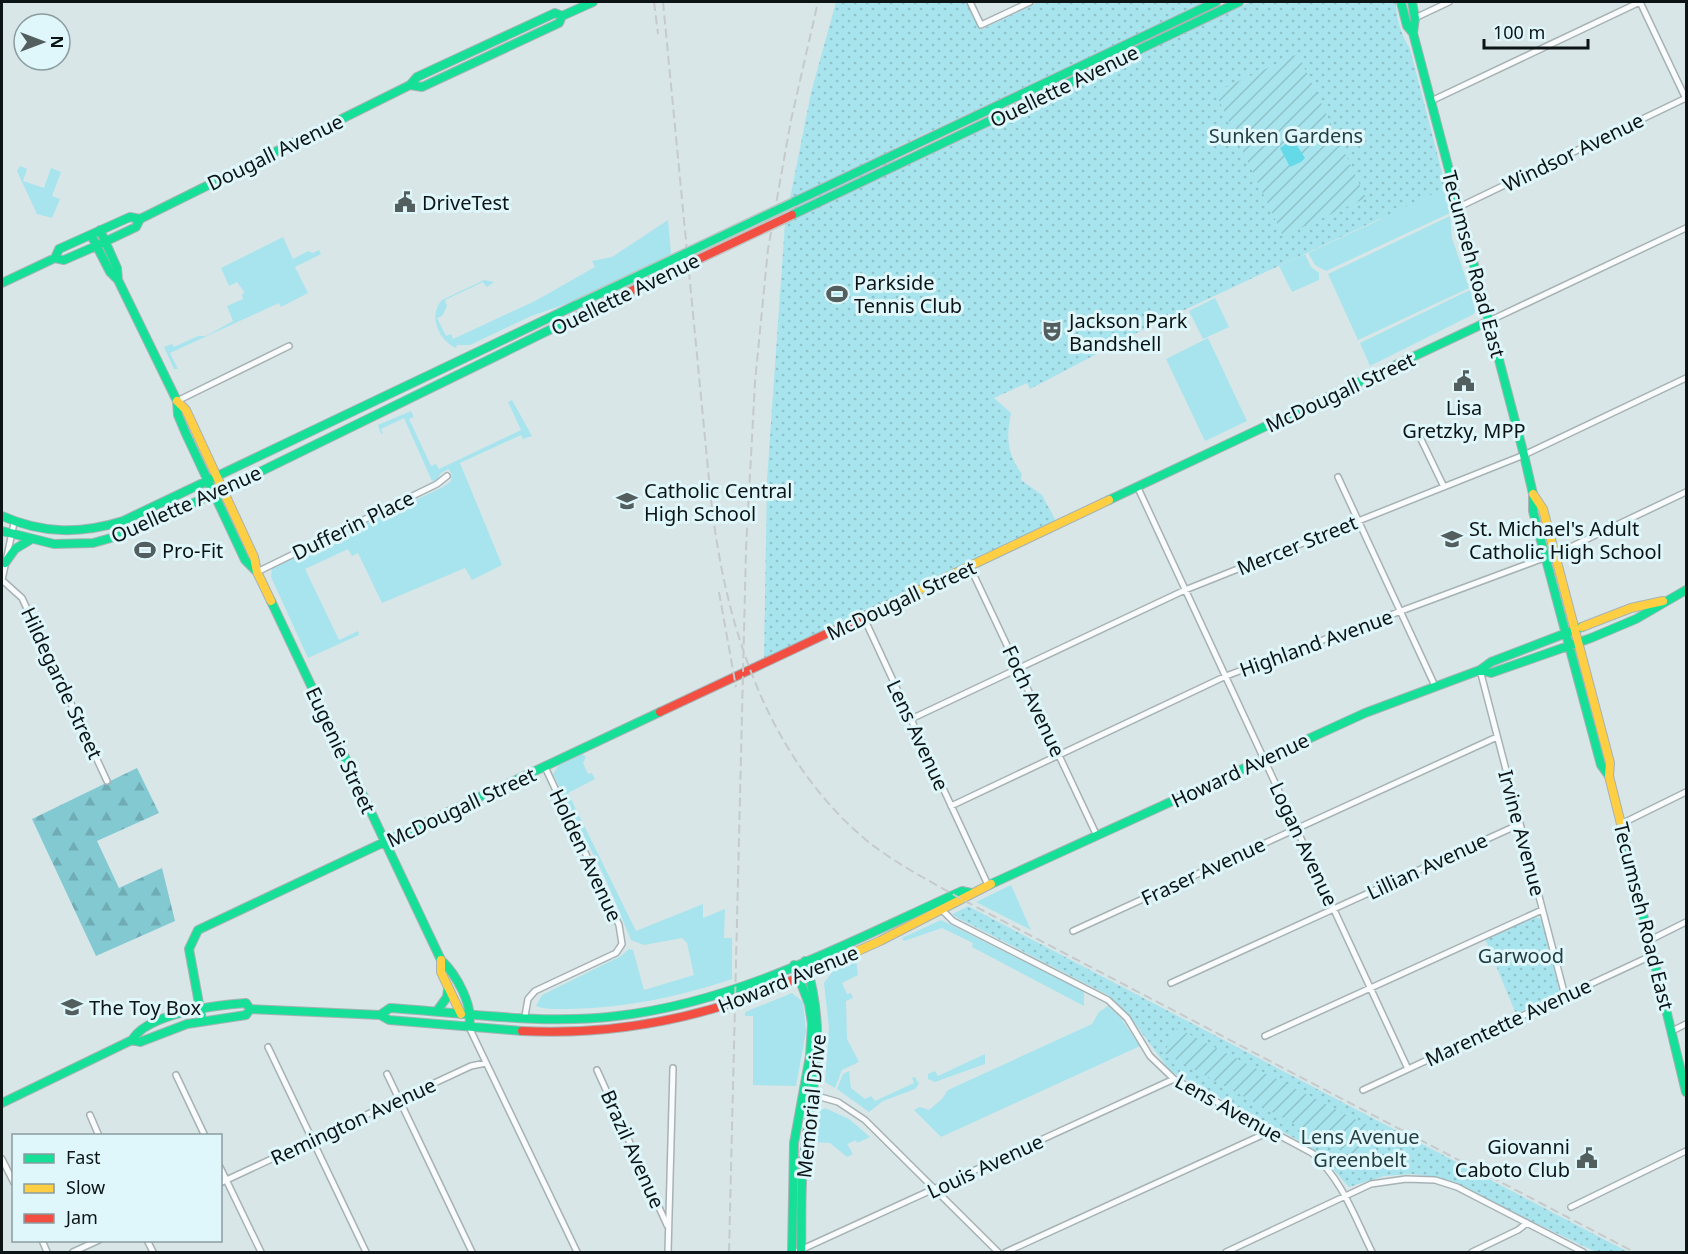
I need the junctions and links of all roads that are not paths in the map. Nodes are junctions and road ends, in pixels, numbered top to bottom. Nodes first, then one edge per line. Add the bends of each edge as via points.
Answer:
1 (593, 2) edge
2 (970, 2) edge
3 (1030, 2) edge
4 (1216, 2) edge
5 (1239, 2) edge
6 (1401, 2) edge
7 (1412, 2) edge
8 (1449, 2) edge
9 (1640, 2) edge
10 (1416, 18) junction
11 (1413, 33) junction
12 (1686, 98) edge
13 (1431, 101) junction
14 (1459, 207) junction
15 (140, 219) junction
16 (1686, 228) edge
17 (100, 231) junction
18 (91, 235) junction
19 (105, 242) junction
20 (96, 246) junction
21 (55, 258) junction
22 (118, 280) junction
23 (2, 283) edge
24 (1489, 321) junction
25 (289, 346) dead end
26 (1686, 378) edge
27 (177, 401) junction
28 (1417, 431) dead end
29 (1524, 455) junction
30 (216, 476) junction
31 (447, 476) dead end
32 (1338, 477) dead end
33 (207, 481) junction
34 (1443, 487) junction
35 (1138, 488) junction
36 (223, 490) junction
37 (1686, 492) edge
38 (214, 494) junction
39 (1533, 494) junction
40 (2, 516) edge
41 (1358, 521) junction
42 (15, 523) junction
43 (2, 531) edge
44 (11, 536) junction
45 (30, 540) junction
46 (1555, 554) junction
47 (1545, 558) junction
48 (5, 563) junction
49 (970, 567) junction
50 (257, 572) junction
51 (1185, 590) junction
52 (1686, 592) edge
53 (1663, 601) junction
54 (1400, 612) junction
55 (864, 618) junction
56 (1575, 631) junction
57 (1566, 634) junction
58 (1578, 643) junction
59 (1569, 646) junction
60 (1018, 669) junction
61 (1480, 670) junction
62 (1226, 676) junction
63 (1434, 686) junction
64 (911, 719) junction
65 (1497, 737) junction
66 (1059, 755) junction
67 (1264, 758) junction
68 (545, 767) junction
69 (1609, 776) junction
70 (107, 781) dead end
71 (1686, 792) edge
72 (951, 806) junction
73 (1520, 824) junction
74 (1621, 824) junction
75 (1297, 829) junction
76 (1097, 836) junction
77 (385, 842) junction
78 (988, 885) junction
79 (971, 893) junction
80 (1334, 909) junction
81 (942, 910) junction
82 (1542, 910) junction
83 (1686, 922) edge
84 (1073, 931) dead end
85 (1650, 940) junction
86 (1653, 955) junction
87 (441, 960) junction
88 (805, 961) junction
89 (794, 965) junction
90 (810, 974) junction
91 (800, 979) junction
92 (1171, 983) dead end
93 (448, 987) junction
94 (1371, 988) junction
95 (1565, 996) junction
96 (200, 1007) junction
97 (250, 1009) junction
98 (437, 1011) junction
99 (460, 1013) junction
100 (472, 1014) junction
101 (380, 1015) junction
102 (525, 1016) junction
103 (202, 1020) junction
104 (1686, 1024) edge
105 (469, 1026) junction
106 (1672, 1030) junction
107 (1265, 1036) dead end
108 (132, 1040) junction
109 (268, 1047) dead end
110 (486, 1063) junction
111 (674, 1068) dead end
112 (1408, 1069) junction
113 (597, 1070) dead end
114 (387, 1074) dead end
115 (177, 1075) dead end
116 (1174, 1079) junction
117 (1363, 1090) dead end
118 (803, 1092) junction
119 (1686, 1092) edge
120 (813, 1094) junction
121 (399, 1100) junction
122 (2, 1103) edge
123 (90, 1115) dead end
124 (1270, 1131) junction
125 (98, 1134) edge
126 (204, 1134) edge
127 (312, 1140) junction
128 (1686, 1151) edge
129 (2, 1158) edge
130 (222, 1171) edge
131 (12, 1179) edge
132 (227, 1180) junction
133 (222, 1182) edge
134 (934, 1189) junction
135 (1345, 1196) junction
136 (1571, 1207) dead end
137 (1527, 1223) junction
138 (669, 1228) junction
139 (95, 1242) edge
140 (73, 1252) edge
141 (261, 1252) edge
142 (366, 1252) edge
143 (472, 1252) edge
144 (578, 1252) edge
145 (668, 1252) edge
146 (797, 1252) edge
147 (998, 1252) edge
148 (1006, 1252) edge
149 (1226, 1252) edge
150 (1372, 1252) edge
151 (1472, 1252) edge
152 (1583, 1252) edge

1 - 15 main road, Dougall Avenue via 562,16 555,13 417,77 410,85
2 - 3 street via 981,25
4 - 30 main road, Ouellette Avenue, bridge
5 - 36 main road, Ouellette Avenue, bridge via 580,315
6 - 11 main road, Tecumseh Road East via 1407,26
7 - 10 main road, Tecumseh Road East
8 - 10 street
9 - 12 street
9 - 13 street
10 - 11 main road, Tecumseh Road East
11 - 13 main road, Tecumseh Road East
12 - 14 street, Windsor Avenue
13 - 14 main road, Tecumseh Road East
14 - 24 main road, Tecumseh Road East
15 - 17 main road, Dougall Avenue via 130,217
15 - 19 main road, Dougall Avenue via 136,227
16 - 24 street, McDougall Street
17 - 18 main road, Dougall Avenue
17 - 19 main road, Eugenie Street
18 - 20 main road, Eugenie Street
18 - 21 main road, Dougall Avenue via 58,249
19 - 20 main road, Dougall Avenue
19 - 22 main road, Eugenie Street
20 - 21 main road, Dougall Avenue via 64,260
20 - 22 main road, Eugenie Street
21 - 23 main road, Dougall Avenue
22 - 27 main road, Eugenie Street
24 - 29 main road, Tecumseh Road East
24 - 35 main road, McDougall Street
25 - 27 street
26 - 29 street, Mercer Street
27 - 30 main road, Eugenie Street via 186,410
27 - 33 main road, Eugenie Street via 186,435
28 - 34 street
29 - 34 street, Mercer Street
29 - 39 main road, Tecumseh Road East
30 - 33 main road, Ouellette Avenue
30 - 36 main road, Eugenie Street
31 - 50 street, Dufferin Place
32 - 41 street
33 - 38 main road, Eugenie Street
33 - 42 main road, Ouellette Avenue via 102,528 58,532
34 - 41 street, Mercer Street
35 - 49 main road, McDougall Street
35 - 51 street, Logan Avenue
36 - 38 main road, Ouellette Avenue
36 - 50 main road, Eugenie Street
37 - 46 street, Highland Avenue
38 - 45 main road, Ouellette Avenue via 118,536 73,544
38 - 50 main road, Eugenie Street via 245,560
39 - 46 main road, Tecumseh Road East via 1543,509
39 - 47 main road, Tecumseh Road East via 1533,511
40 - 42 main road, Ouellette Avenue
41 - 51 street, Mercer Street
41 - 54 street
42 - 44 street, Hildegarde Street
43 - 44 main road, Ouellette Avenue
44 - 45 main road, Ouellette Avenue
44 - 48 street, Hildegarde Street
45 - 48 main road via 15,549
46 - 47 street, Highland Avenue
46 - 56 main road, Tecumseh Road East
47 - 54 street, Highland Avenue
47 - 57 main road, Tecumseh Road East
48 - 70 street, Hildegarde Street via 2,580 22,598
49 - 55 main road, McDougall Street
49 - 60 street, Foch Avenue
50 - 77 main road, Eugenie Street
51 - 60 street, Mercer Street
51 - 62 street, Logan Avenue
52 - 53 main road, Howard Avenue
53 - 56 main road, Howard Avenue via 1631,608
53 - 58 main road, Howard Avenue via 1636,619
54 - 62 street, Highland Avenue
54 - 63 street
55 - 64 street, Lens Avenue
55 - 68 main road, McDougall Street
56 - 57 main road, Howard Avenue
56 - 58 main road, Tecumseh Road East
57 - 59 main road, Tecumseh Road East
57 - 61 main road, Howard Avenue via 1491,662
58 - 59 main road, Howard Avenue
58 - 69 main road, Tecumseh Road East via 1610,763
59 - 61 main road, Howard Avenue via 1491,673
59 - 69 main road, Tecumseh Road East via 1600,765
60 - 64 street, Mercer Street
60 - 66 street, Foch Avenue
61 - 63 main road, Howard Avenue
61 - 65 street, Irvine Avenue
62 - 66 street, Highland Avenue
62 - 67 street, Logan Avenue
63 - 67 main road, Howard Avenue
64 - 72 street, Lens Avenue
65 - 73 street, Irvine Avenue
65 - 75 street, Fraser Avenue
66 - 72 street, Highland Avenue
66 - 76 street, Foch Avenue
67 - 75 street, Logan Avenue
67 - 76 main road, Howard Avenue
68 - 77 main road, McDougall Street
68 - 102 street, Holden Avenue via 619,925 622,944 616,953 535,991 528,999
69 - 74 main road, Tecumseh Road East
71 - 74 street
72 - 78 street, Lens Avenue
73 - 80 street, Lillian Avenue
73 - 82 street, Irvine Avenue
74 - 85 main road, Tecumseh Road East
75 - 80 street, Logan Avenue
75 - 84 street, Fraser Avenue
76 - 78 main road, Howard Avenue
77 - 87 main road, Eugenie Street
77 - 96 main road, McDougall Street via 198,930 189,949
78 - 79 main road, Howard Avenue
79 - 81 main road, Howard Avenue
79 - 88 main road, Howard Avenue via 962,891
80 - 92 street, Lillian Avenue
80 - 94 street, Logan Avenue
81 - 90 main road, Howard Avenue
81 - 116 street, Lens Avenue via 953,921 1108,1000 1127,1018 1150,1056
82 - 94 street
82 - 95 street, Irvine Avenue
83 - 85 street
85 - 86 main road, Tecumseh Road East
86 - 95 street, Marentette Avenue
86 - 106 main road, Tecumseh Road East
87 - 93 main road, Eugenie Street via 441,972
87 - 100 main road, Eugenie Street via 450,968
88 - 89 main road, Howard Avenue
88 - 90 main road, Memorial Drive
89 - 91 main road, Memorial Drive
89 - 102 main road, Howard Avenue via 717,996 664,1009 581,1019
90 - 91 main road, Howard Avenue
90 - 120 main road, Memorial Drive via 820,1028
91 - 105 main road, Howard Avenue via 719,1009 619,1029 547,1031
91 - 118 main road, Memorial Drive via 812,1024
93 - 98 main road via 447,997
93 - 99 main road, Eugenie Street
94 - 107 street
94 - 112 street, Logan Avenue
95 - 112 street, Marentette Avenue
96 - 97 main road, Howard Avenue via 246,1003
96 - 103 main road, McDougall Street
96 - 108 main road, Howard Avenue via 138,1030
97 - 101 main road, Howard Avenue
97 - 103 main road, Howard Avenue via 246,1015
98 - 99 main road, Howard Avenue
98 - 101 main road, Howard Avenue via 390,1008
99 - 100 main road, Howard Avenue
99 - 105 main road, Eugenie Street
100 - 102 main road, Howard Avenue
100 - 105 main road
101 - 105 main road, Howard Avenue via 389,1020
103 - 108 main road, Howard Avenue via 140,1042
104 - 106 street
105 - 110 street, Eugenie Street
106 - 119 main road, Tecumseh Road East
108 - 122 main road, Howard Avenue
109 - 127 street
110 - 121 street, Remington Avenue via 471,1066
110 - 144 street, Eugenie Street
111 - 138 street
112 - 117 street, Marentette Avenue
113 - 138 street, Brazil Avenue
114 - 121 street
115 - 126 street
116 - 124 street, Lens Avenue
116 - 134 street, Louis Avenue
118 - 120 street
118 - 146 main road, Memorial Drive via 794,1143
120 - 134 street via 838,1102 859,1115
120 - 146 main road, Memorial Drive
121 - 127 street, Remington Avenue
121 - 143 street
123 - 125 street
124 - 135 street, Lens Avenue via 1312,1153 1333,1175
124 - 148 street
127 - 132 street, Remington Avenue
127 - 142 street
128 - 136 street
129 - 131 street
130 - 132 street
132 - 133 street, Remington Avenue
132 - 141 street
134 - 146 street, Louis Avenue
134 - 147 street
135 - 137 street via 1371,1184 1435,1180
135 - 149 street
135 - 150 street, Lens Avenue
137 - 151 street
137 - 152 street
138 - 145 street
139 - 140 street

